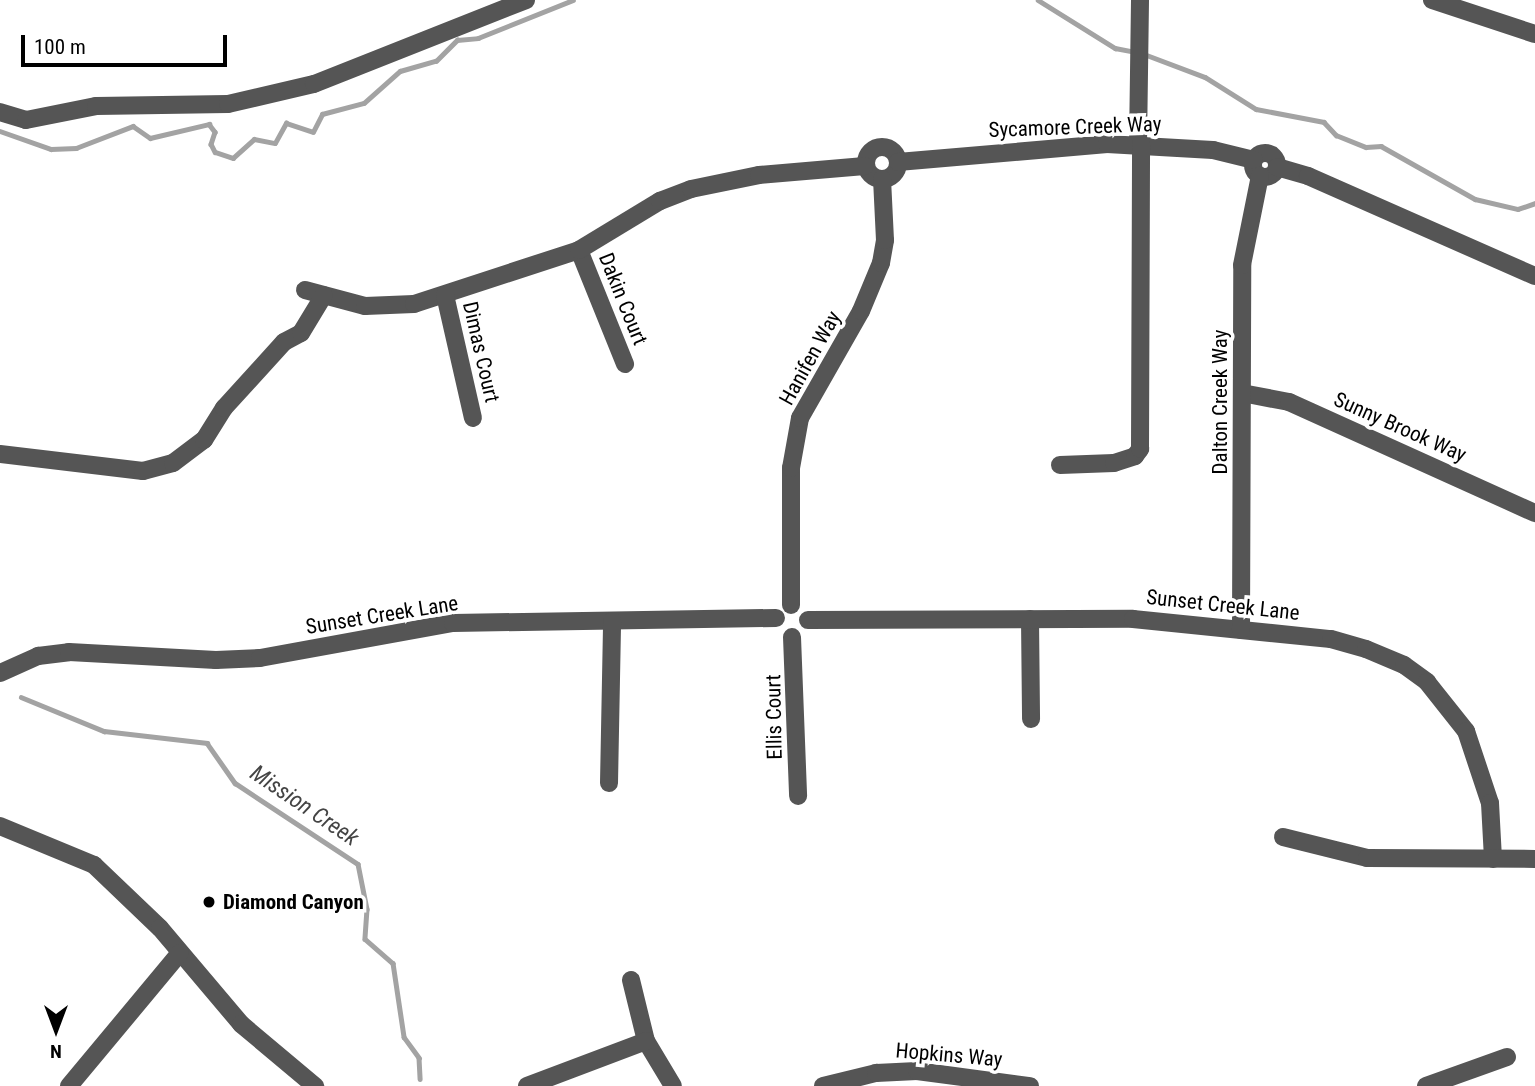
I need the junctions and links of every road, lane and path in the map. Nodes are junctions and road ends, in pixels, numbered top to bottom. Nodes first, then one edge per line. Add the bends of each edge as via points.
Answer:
1 (526, 0) edge
2 (1140, 0) edge
3 (1432, 0) edge
4 (1535, 34) edge
5 (0, 111) edge
6 (1140, 144) junction
7 (898, 162) junction
8 (865, 166) junction
9 (1257, 168) junction
10 (882, 179) junction
11 (579, 250) junction
12 (1535, 276) edge
13 (305, 290) dead end
14 (324, 295) junction
15 (445, 295) junction
16 (625, 364) dead end
17 (1242, 393) junction
18 (473, 418) dead end
19 (0, 454) edge
20 (1060, 465) dead end
21 (1535, 513) edge
22 (791, 605) junction
23 (776, 618) junction
24 (808, 620) junction
25 (1030, 620) junction
26 (612, 621) junction
27 (1241, 630) junction
28 (792, 637) junction
29 (0, 673) edge
30 (1031, 719) dead end
31 (608, 783) dead end
32 (798, 796) dead end
33 (0, 826) edge
34 (1283, 838) dead end
35 (1493, 859) junction
36 (1535, 859) edge
37 (180, 953) junction
38 (631, 980) dead end
39 (646, 1041) junction
40 (1507, 1057) dead end
41 (69, 1086) edge
42 (315, 1086) edge
43 (527, 1086) edge
44 (673, 1086) edge
45 (823, 1086) edge
46 (1030, 1086) edge
47 (1426, 1086) edge

1 - 5 street via 314,84 229,104 96,106 26,120
2 - 6 street
3 - 4 street
6 - 7 street, Sycamore Creek Way
6 - 9 street, Sycamore Creek Way via 1213,149
6 - 20 street via 1140,449 1135,456 1114,463
7 - 8 street via 890,149 880,146 868,154
7 - 10 street via 894,173
8 - 10 street
8 - 11 street via 758,175 691,189 660,201
9 - 12 street via 1272,175 1277,167 1308,176
9 - 17 street, Dalton Creek Way via 1242,265
10 - 22 street, Hanifen Way via 885,240 881,263 862,311 800,418 791,468
11 - 15 street
11 - 16 street, Dakin Court
13 - 14 street
14 - 15 street via 386,306
14 - 19 street via 301,333 284,342 223,408 204,440 173,463 144,471
15 - 18 street, Dimas Court
17 - 21 street, Sunny Brook Way via 1289,402
17 - 27 street, Dalton Creek Way
22 - 23 street
22 - 24 street via 805,611
23 - 26 street, Sunset Creek Lane
23 - 28 street via 780,633
24 - 25 street, Sunset Creek Lane
24 - 28 street via 804,631
25 - 27 street, Sunset Creek Lane via 1133,619
25 - 30 street
26 - 29 street, Sunset Creek Lane via 453,623 260,658 69,652 38,656
26 - 31 street
27 - 35 street, Sunset Creek Lane via 1331,639 1404,665 1427,682 1476,751 1490,803
28 - 32 street, Ellis Court
33 - 37 street via 64,849 110,878
34 - 35 street via 1367,858
35 - 36 street
37 - 41 street
37 - 42 street via 241,1024
38 - 39 street
39 - 43 street
39 - 44 street
40 - 47 street
45 - 46 street, Hopkins Way via 876,1073 918,1071

